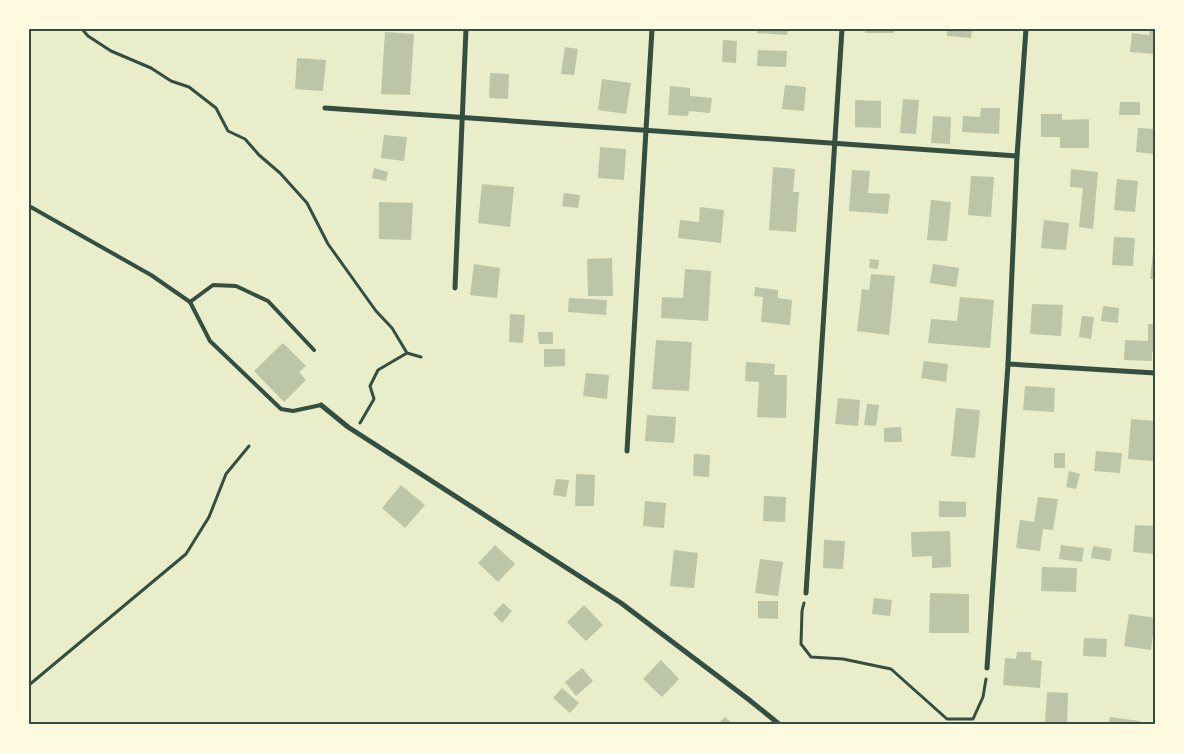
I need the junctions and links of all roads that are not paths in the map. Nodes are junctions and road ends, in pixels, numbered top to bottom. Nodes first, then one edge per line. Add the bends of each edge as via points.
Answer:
1 (466, 29) edge
2 (652, 29) edge
3 (842, 29) edge
4 (1026, 29) edge
5 (325, 108) dead end
6 (462, 118) junction
7 (646, 130) junction
8 (834, 143) junction
9 (1018, 156) junction
10 (29, 206) edge
11 (455, 288) dead end
12 (190, 302) junction
13 (314, 350) dead end
14 (1008, 364) junction
15 (1155, 373) edge
16 (321, 406) joint
17 (627, 451) dead end
18 (806, 593) road end
19 (987, 668) road end
20 (779, 724) edge

1 - 6 street
2 - 7 street
3 - 8 street
4 - 9 street
5 - 6 street
6 - 7 street
6 - 11 street
7 - 8 street
7 - 17 street
8 - 9 street
8 - 18 street
9 - 14 street
10 - 12 lane via 151,275
12 - 13 lane via 213,285 236,286 268,301
12 - 16 lane via 210,341 281,408 293,411
14 - 15 street
14 - 19 street
16 - 20 street via 354,432 622,603

